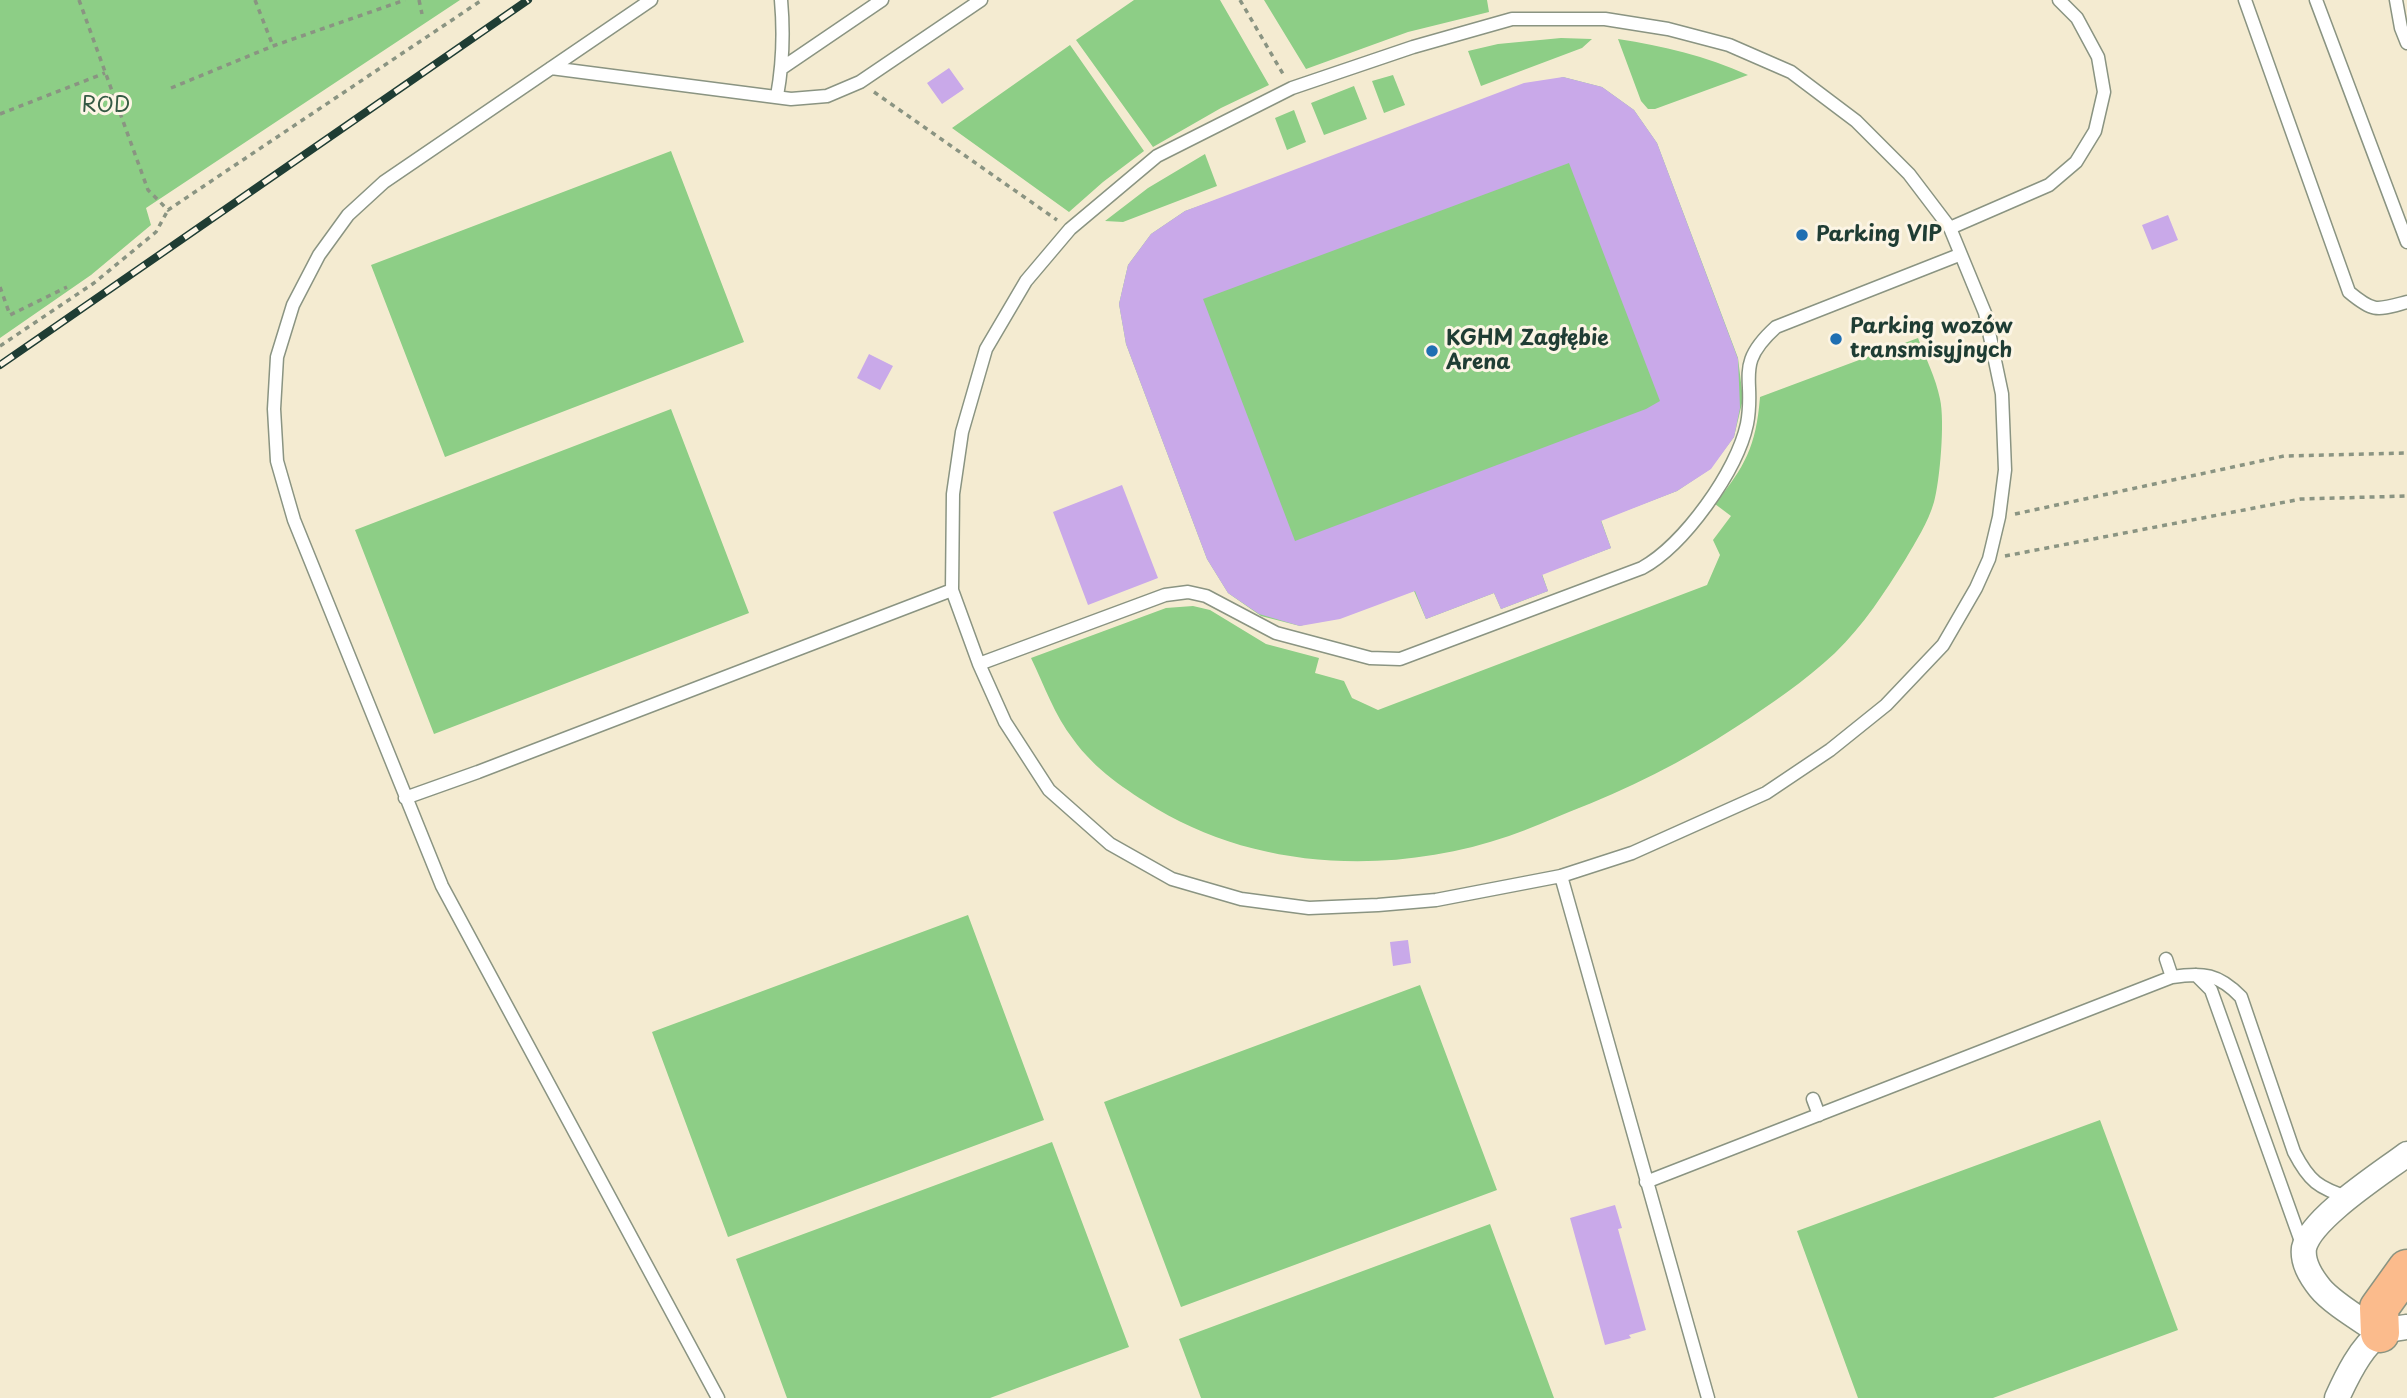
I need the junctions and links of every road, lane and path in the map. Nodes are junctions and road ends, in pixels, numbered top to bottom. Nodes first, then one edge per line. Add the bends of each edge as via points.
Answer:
1 (79, 0) edge
2 (255, 0) edge
3 (405, 0) edge
4 (419, 0) edge
5 (482, 0) edge
6 (651, 0) edge
7 (781, 0) edge
8 (883, 0) edge
9 (981, 0) edge
10 (1240, 0) edge
11 (2060, 0) edge
12 (2260, 0) edge
13 (2316, 0) edge
14 (2396, 0) edge
15 (2246, 3) edge
16 (422, 14) dead end
17 (2407, 43) edge
18 (272, 46) junction
19 (551, 68) junction
20 (782, 68) junction
21 (105, 73) junction
22 (860, 82) junction
23 (171, 88) dead end
24 (1292, 88) junction
25 (777, 96) junction
26 (0, 114) edge
27 (168, 210) junction
28 (1950, 228) junction
29 (1070, 229) junction
30 (2407, 242) edge
31 (1959, 254) junction
32 (0, 287) edge
33 (66, 287) dead end
34 (2407, 302) edge
35 (0, 346) edge
36 (2407, 453) edge
37 (2407, 496) edge
38 (1999, 517) junction
39 (1989, 559) junction
40 (952, 590) junction
41 (979, 664) junction
42 (405, 798) junction
43 (1561, 876) junction
44 (2166, 959) dead end
45 (2196, 975) junction
46 (2172, 977) junction
47 (1812, 1099) dead end
48 (1819, 1115) junction
49 (2407, 1154) edge
50 (1646, 1182) junction
51 (2350, 1198) junction
52 (2304, 1250) junction
53 (2407, 1269) edge
54 (2394, 1330) edge
55 (718, 1398) edge
56 (1708, 1398) edge
57 (2337, 1398) edge

1 - 21 path
2 - 18 path
3 - 18 path
4 - 16 path
5 - 27 path
6 - 19 lane
7 - 20 lane
8 - 20 lane
9 - 22 lane
10 - 24 path
11 - 28 lane via 2077,18 2098,57 2104,92 2095,131 2076,162 2049,185
12 - 15 lane
13 - 30 lane
14 - 17 lane
15 - 34 lane via 2349,292 2379,310
18 - 23 path
19 - 25 lane
19 - 42 lane via 384,182 348,215 319,255 293,305 277,357 277,461 287,497
20 - 25 lane
21 - 26 path
21 - 27 path via 148,190
22 - 25 lane via 827,96
22 - 29 path
24 - 28 lane via 1512,19 1605,19 1668,29 1729,45 1791,72 1856,121 1909,174
24 - 29 lane via 1157,156
27 - 35 path via 156,232 94,283
28 - 31 lane
29 - 40 lane via 1026,281 986,349 962,432 953,494
31 - 38 lane via 1985,313 2002,394 2005,470
31 - 41 lane via 1776,327 1759,342 1750,361 1747,422 1735,458 1678,540 1642,568 1400,659 1370,659 1276,633 1206,596 1188,592 1165,596
32 - 33 path via 10,315
36 - 38 path via 2284,456
37 - 39 path via 2301,499
38 - 39 lane
39 - 43 lane via 1943,645 1886,705 1830,750 1754,799 1632,852
40 - 41 lane
40 - 42 lane
41 - 43 lane via 1005,722 1049,790 1110,844 1172,878 1241,899 1309,908 1436,900
42 - 55 lane via 442,886
43 - 50 lane
44 - 46 lane
45 - 46 lane
45 - 51 lane via 2227,982 2241,997 2306,1175 2327,1191
45 - 52 lane via 2211,990
46 - 48 lane
47 - 48 lane
48 - 50 lane
49 - 51 street
50 - 56 lane
51 - 52 street via 2317,1226
52 - 54 street via 2307,1271 2322,1290
53 - 54 main road via 2379,1308
54 - 57 street via 2362,1353

